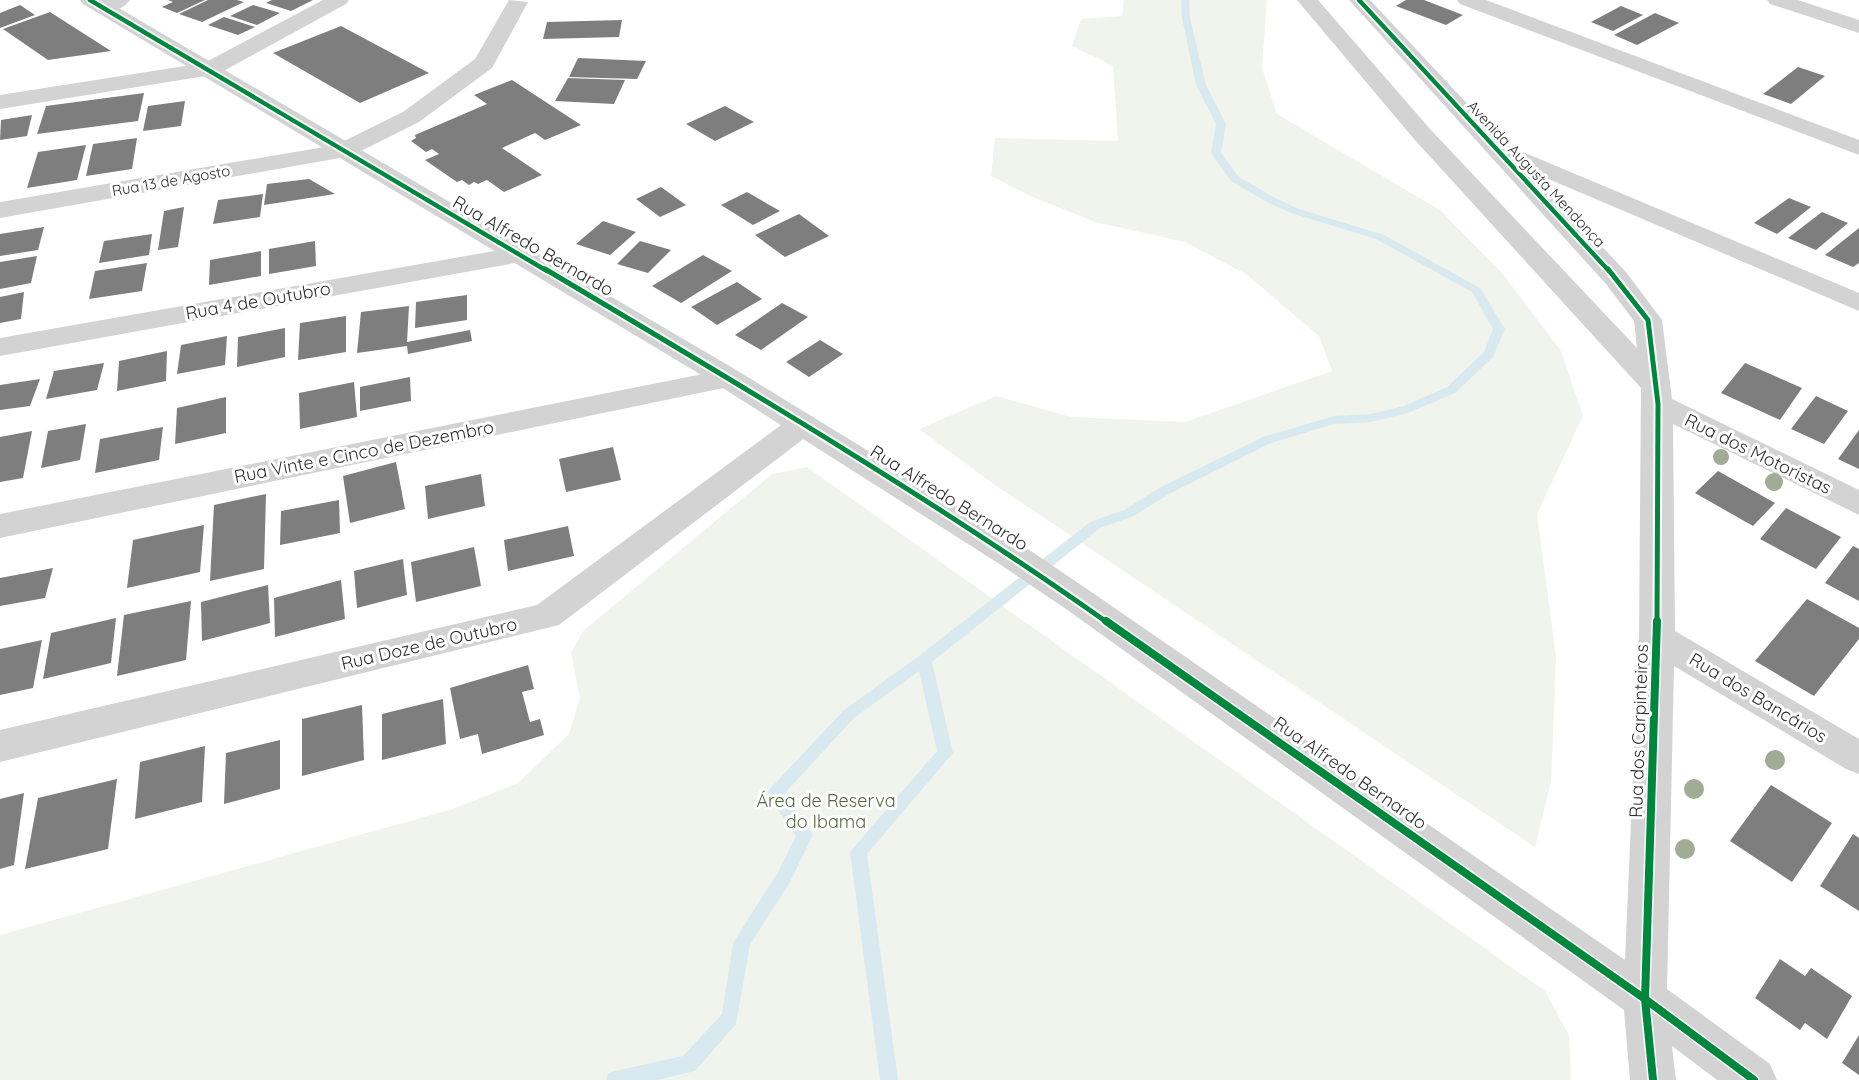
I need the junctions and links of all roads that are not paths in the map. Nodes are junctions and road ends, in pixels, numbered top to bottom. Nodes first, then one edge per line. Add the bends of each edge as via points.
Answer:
1 (339, 0) edge
2 (1306, 0) edge
3 (1359, 0) edge
4 (1467, 0) edge
5 (1777, 0) edge
6 (518, 2) dead end
7 (104, 3) edge
8 (1859, 27) edge
9 (210, 69) junction
10 (0, 102) edge
11 (1401, 110) junction
12 (1495, 147) junction
13 (1859, 148) edge
14 (342, 151) junction
15 (0, 210) edge
16 (517, 255) junction
17 (1859, 303) edge
18 (0, 347) edge
19 (728, 378) junction
20 (1655, 394) junction
21 (803, 424) junction
22 (1859, 504) edge
23 (0, 526) edge
24 (1658, 638) junction
25 (0, 746) edge
26 (1859, 758) edge
27 (1645, 999) junction
28 (1653, 1080) edge
29 (1754, 1080) edge

1 - 9 street
2 - 11 street
3 - 12 street, Avenida Augusta Mendonça
4 - 13 street
5 - 8 street
6 - 14 street, Rua 13 de Agosto via 484,63 411,117
7 - 9 street, Rua Alfredo Bernardo
9 - 10 street
9 - 14 street, Rua Alfredo Bernardo
11 - 12 street
11 - 20 street
12 - 17 street
12 - 20 street, Avenida Augusta Mendonça via 1616,278 1648,320
14 - 15 street, Rua 13 de Agosto
14 - 16 street, Rua Alfredo Bernardo
16 - 18 street, Rua 4 de Outubro
16 - 19 street, Rua Alfredo Bernardo
19 - 21 street, Rua Alfredo Bernardo
19 - 23 street, Rua Vinte e Cinco de Dezembro
20 - 22 street, Rua dos Motoristas
20 - 24 street, Rua dos Carpinteiros
21 - 25 street, Rua Doze de Outubro via 547,616
21 - 27 street, Rua Alfredo Bernardo via 1078,600
24 - 26 street, Rua dos Bancários
24 - 27 street, Rua dos Carpinteiros
27 - 28 street, Rua dos Carpinteiros
27 - 29 street, Rua Alfredo Bernardo

